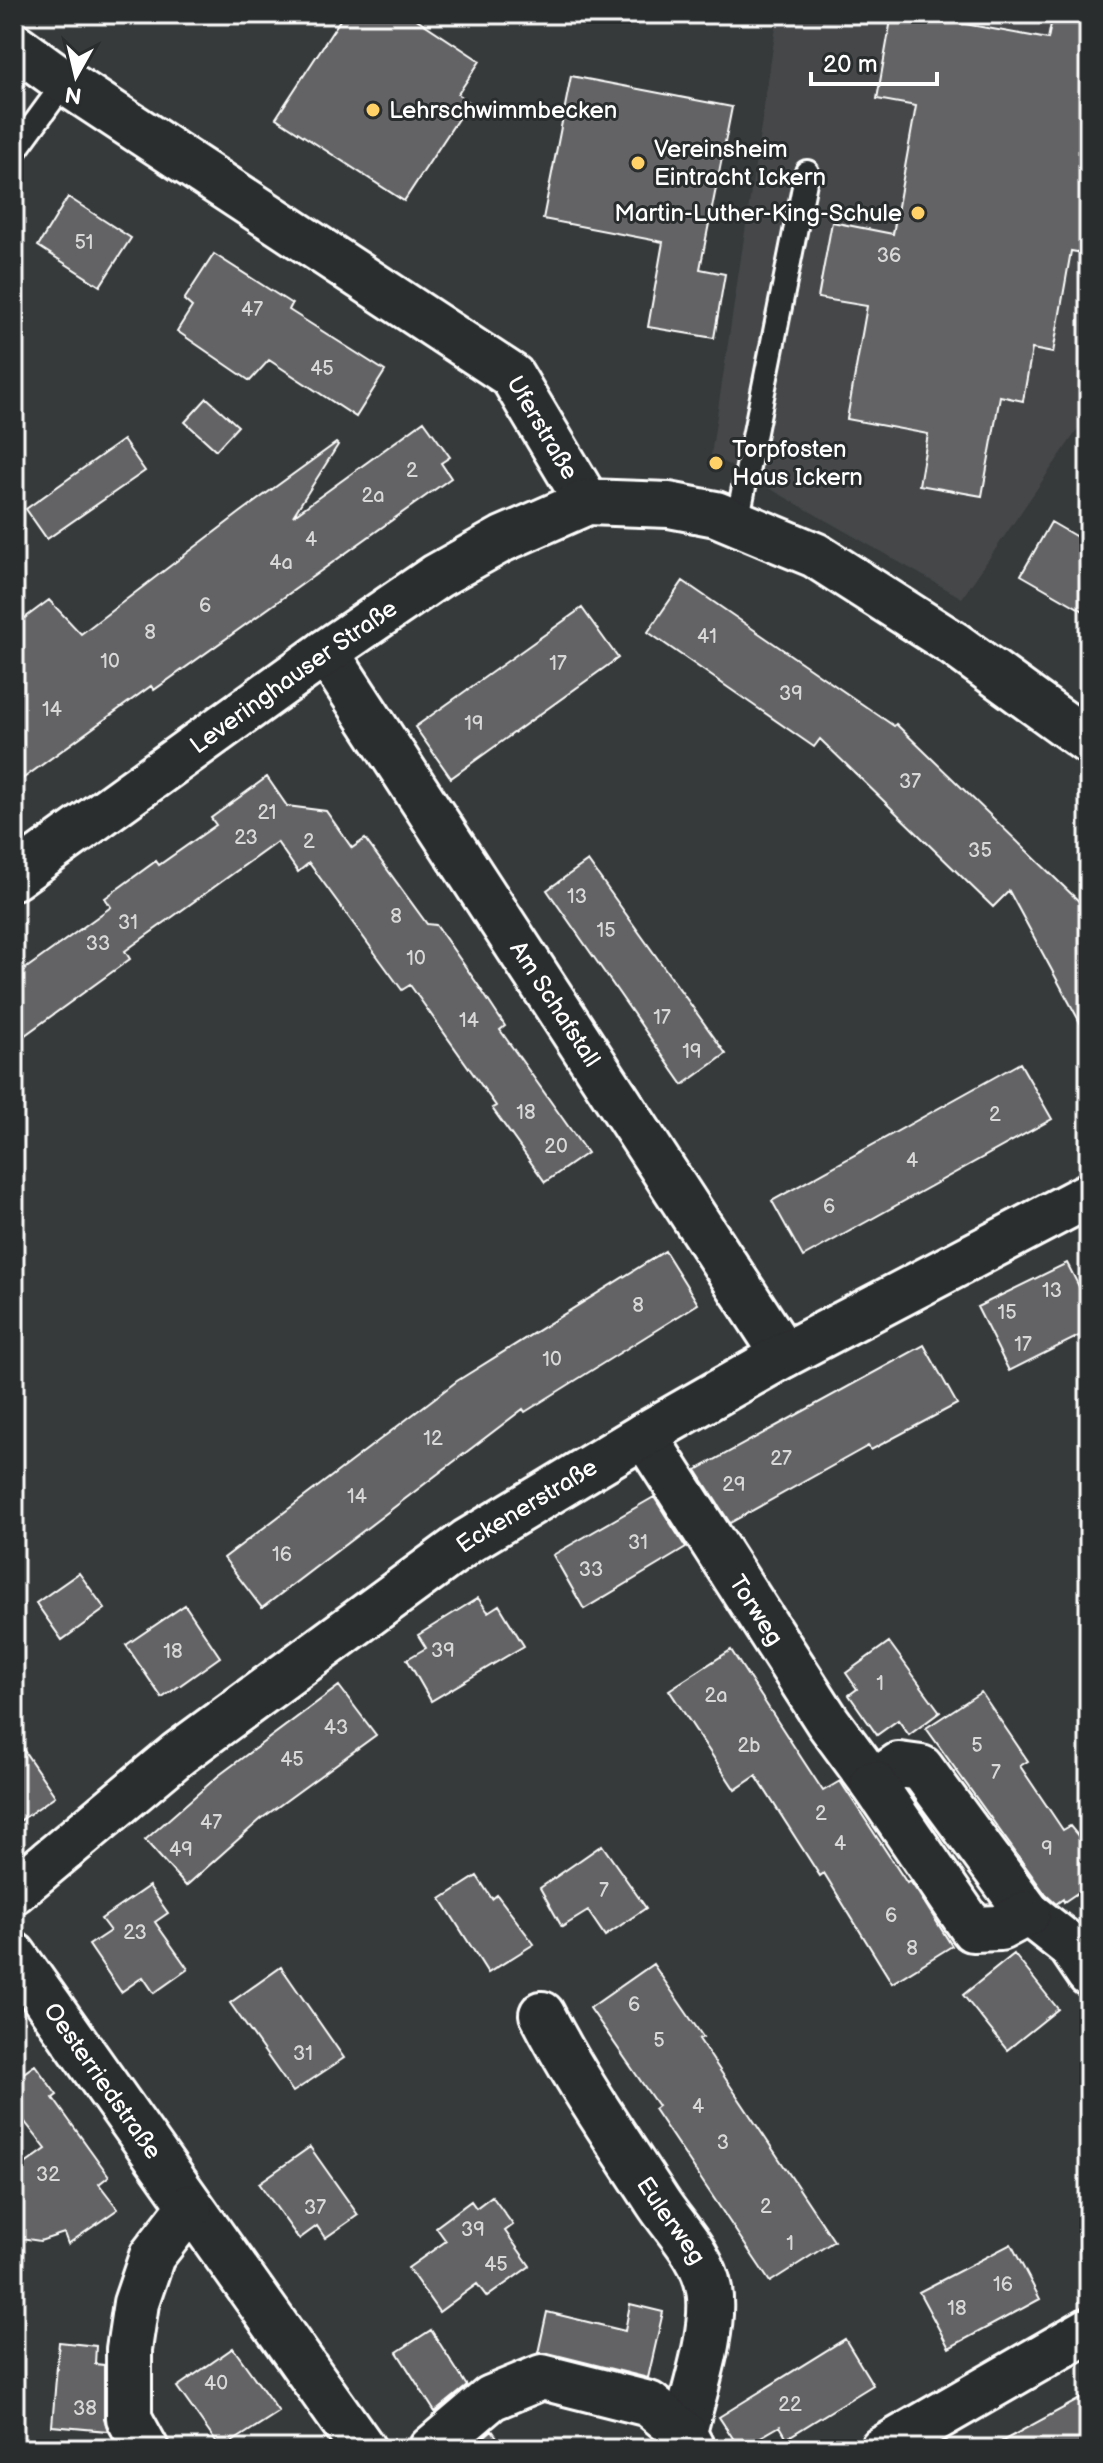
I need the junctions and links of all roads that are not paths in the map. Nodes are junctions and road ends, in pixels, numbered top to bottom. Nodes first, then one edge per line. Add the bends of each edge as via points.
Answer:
1 (14, 45) edge
2 (65, 82) junction
3 (14, 152) edge
4 (807, 172) dead end
5 (587, 502) junction
6 (737, 522) junction
7 (326, 652) junction
8 (1089, 742) edge
9 (14, 877) edge
10 (1089, 1195) edge
11 (784, 1355) junction
12 (644, 1435) junction
13 (14, 1891) edge
14 (14, 1955) edge
15 (1089, 1974) edge
16 (542, 2014) dead end
17 (190, 2207) junction
18 (1089, 2330) edge
19 (688, 2441) edge
20 (146, 2449) edge
21 (363, 2449) edge
22 (431, 2449) edge
23 (882, 2449) edge

1 - 2 street, Uferstraße
2 - 3 lane
2 - 5 street, Uferstraße via 512,376
4 - 6 lane
5 - 6 street, Uferstraße via 669,505
5 - 7 street, Leveringhauser Straße via 450,569
6 - 8 street, Uferstraße via 815,555 954,644
7 - 9 street, Leveringhauser Straße
7 - 11 street, Am Schafstall
10 - 11 street, Eckenerstraße
11 - 12 street, Eckenerstraße
12 - 13 street, Eckenerstraße via 468,1541 178,1754
12 - 15 street, Torweg via 828,1722 873,1783 899,1765 921,1768 1028,1913 1070,1946
14 - 17 street, Oesterriedstraße
16 - 19 street, Eulerweg via 567,2064 698,2259 709,2290 709,2327
17 - 20 street via 152,2256 136,2303 129,2349 129,2418
17 - 21 street, Oesterriedstraße
18 - 23 street
19 - 22 street via 649,2404 542,2377 491,2398

